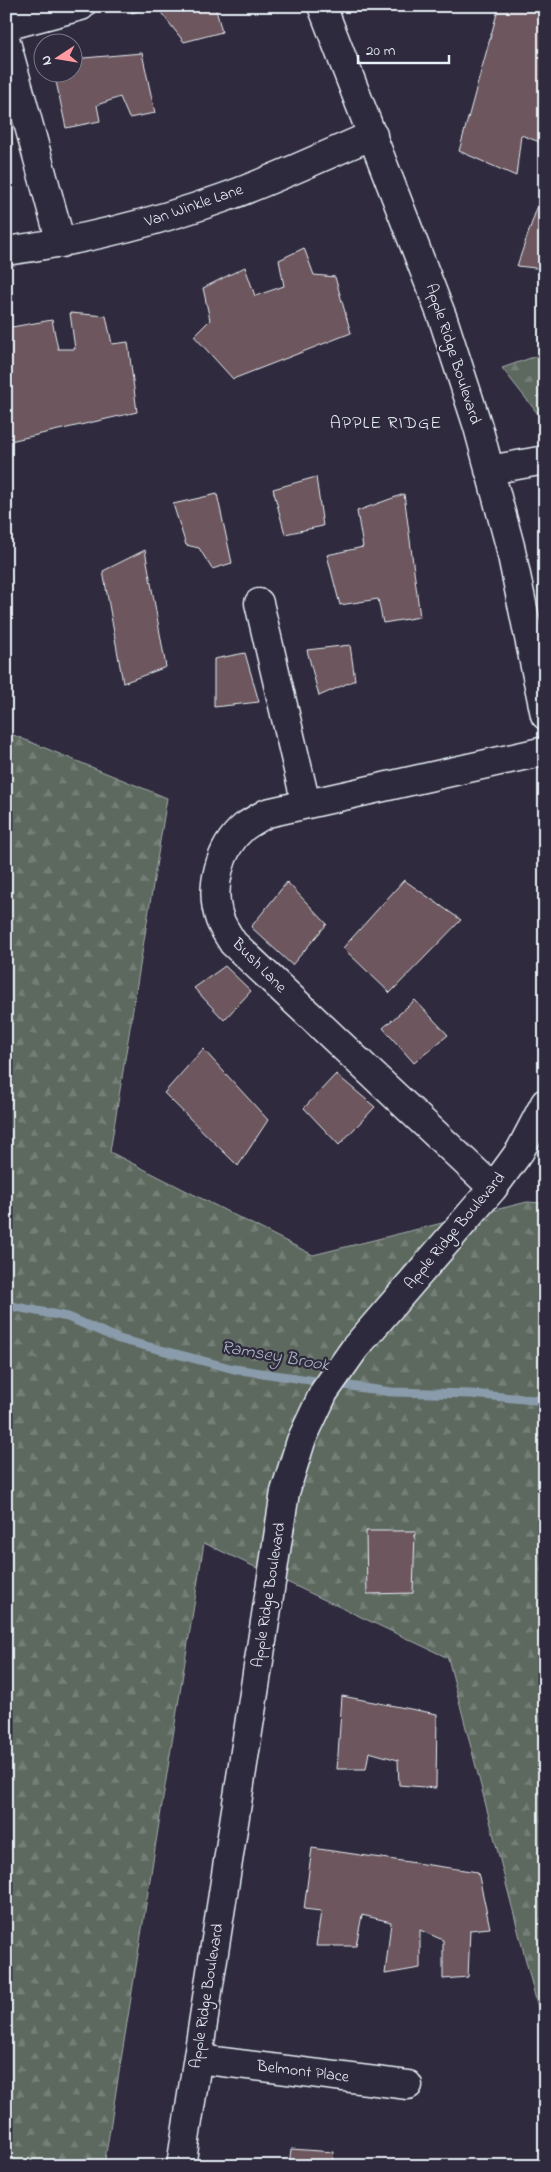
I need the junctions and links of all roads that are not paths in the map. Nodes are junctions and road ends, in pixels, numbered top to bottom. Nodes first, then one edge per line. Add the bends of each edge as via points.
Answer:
1 (81, 6) edge
2 (322, 6) edge
3 (6, 26) edge
4 (6, 42) edge
5 (373, 135) junction
6 (61, 243) junction
7 (6, 251) edge
8 (545, 460) edge
9 (489, 470) junction
10 (259, 603) dead end
11 (545, 715) edge
12 (545, 752) edge
13 (306, 804) junction
14 (545, 1103) edge
15 (493, 1188) junction
16 (198, 2059) junction
17 (408, 2084) dead end
18 (181, 2166) edge

1 - 3 street
2 - 5 street, Apple Ridge Boulevard
4 - 6 street
5 - 6 street, Van Winkle Lane via 223,198 136,226
5 - 9 street, Apple Ridge Boulevard via 443,319
6 - 7 street, Van Winkle Lane
8 - 9 street
9 - 11 street, Apple Ridge Boulevard via 510,546
10 - 13 street
12 - 13 street, Bush Lane
13 - 15 street, Bush Lane via 267,813 244,828 227,848 218,870 215,895 220,920 233,944
14 - 15 street, Apple Ridge Boulevard via 520,1151
15 - 16 street, Apple Ridge Boulevard via 355,1348 324,1392 301,1441 284,1492
16 - 17 street, Belmont Place
16 - 18 street, Apple Ridge Boulevard

